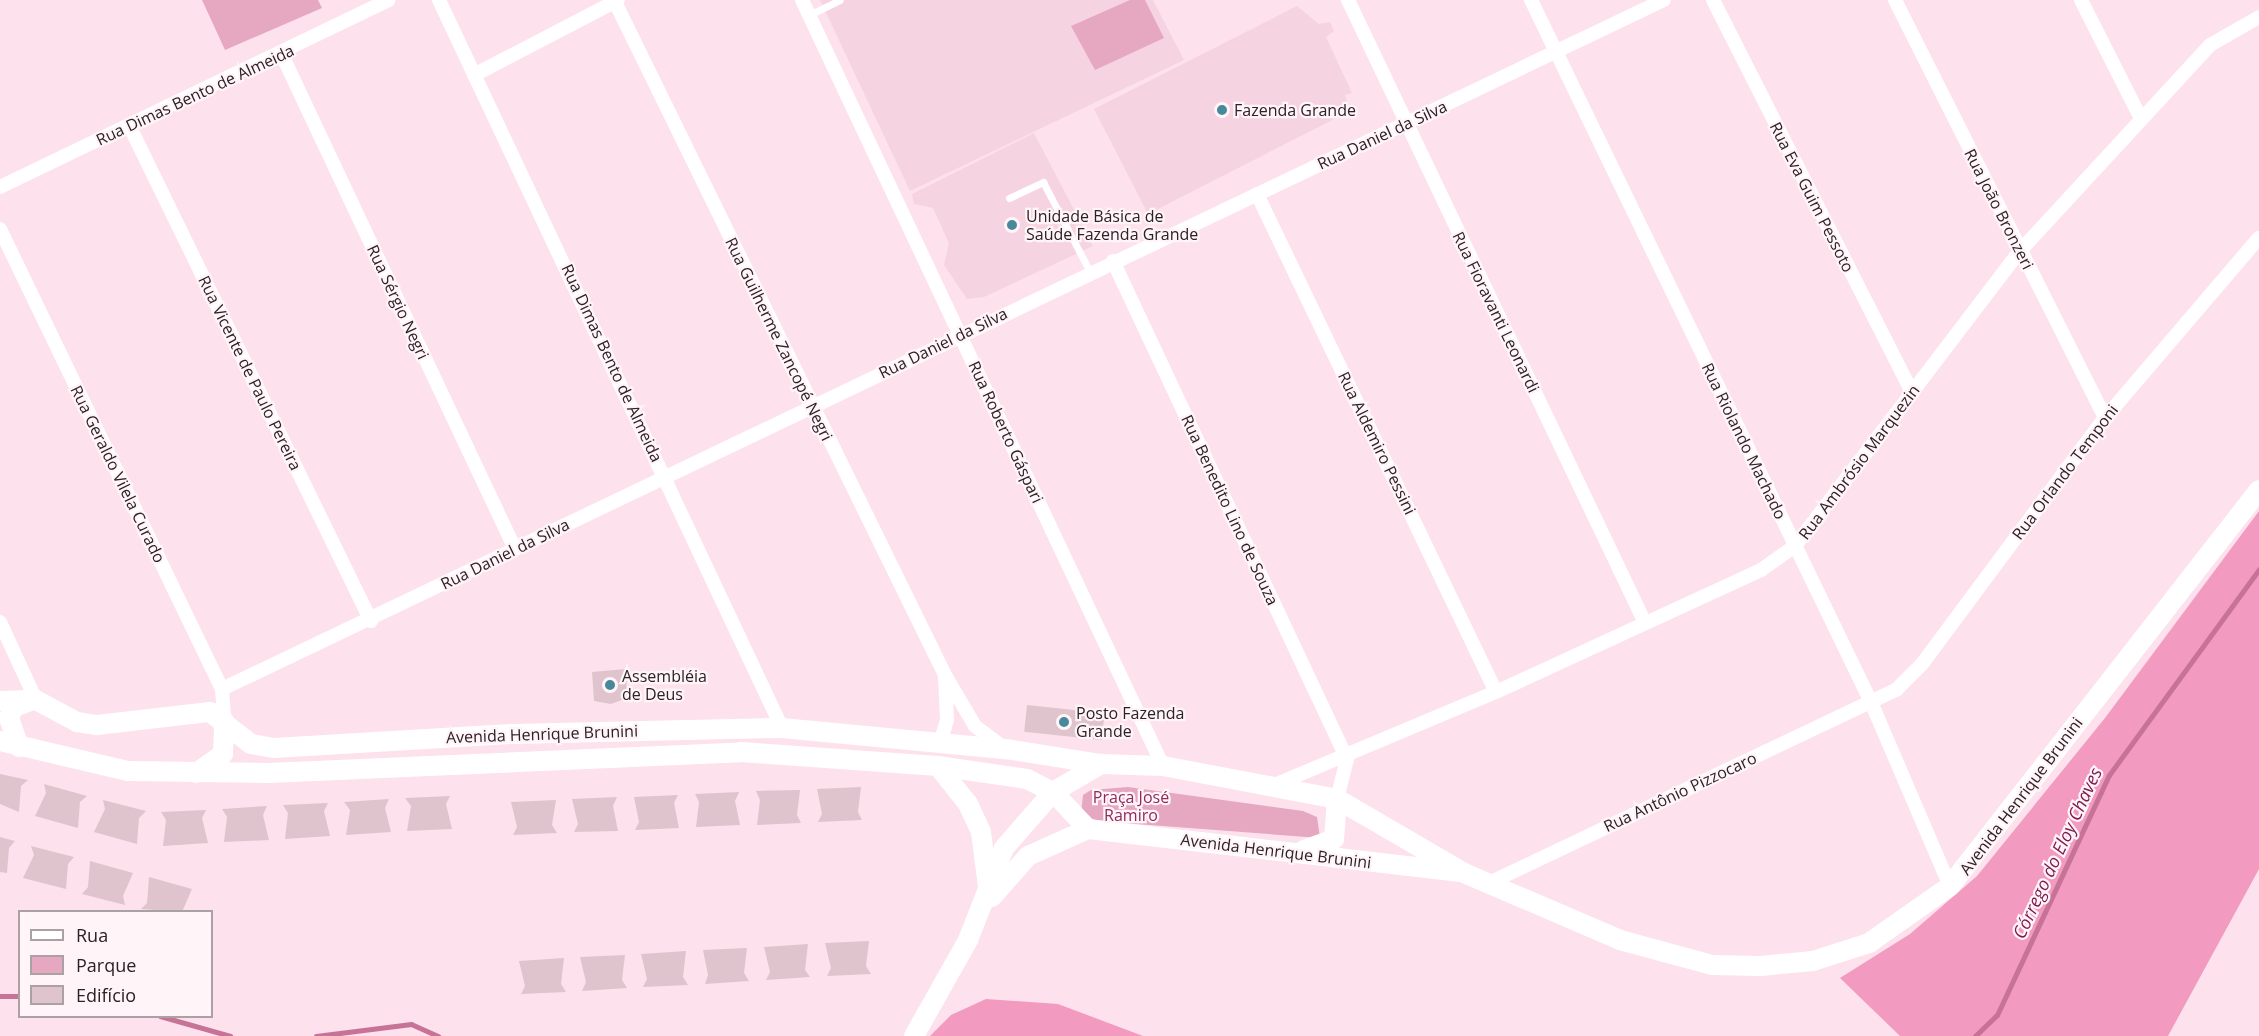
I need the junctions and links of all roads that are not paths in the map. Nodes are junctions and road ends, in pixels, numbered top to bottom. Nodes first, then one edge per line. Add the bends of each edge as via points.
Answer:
1 (388, 0) edge
2 (439, 0) edge
3 (802, 0) edge
4 (840, 0) edge
5 (1348, 0) edge
6 (1531, 0) edge
7 (1664, 0) edge
8 (1713, 0) edge
9 (1895, 0) edge
10 (2081, 0) edge
11 (617, 1) edge
12 (809, 15) junction
13 (2259, 17) edge
14 (1555, 52) junction
15 (282, 55) junction
16 (474, 75) junction
17 (2141, 119) junction
18 (1405, 124) junction
19 (129, 125) junction
20 (0, 187) edge
21 (1257, 194) junction
22 (1009, 198) dead end
23 (0, 229) edge
24 (2259, 238) edge
25 (2019, 251) junction
26 (1113, 261) junction
27 (1090, 272) junction
28 (960, 335) junction
29 (1912, 393) junction
30 (812, 406) junction
31 (2105, 418) junction
32 (666, 477) junction
33 (2259, 490) edge
34 (1795, 546) junction
35 (515, 549) junction
36 (0, 621) edge
37 (371, 621) junction
38 (1645, 623) junction
39 (945, 675) junction
40 (222, 689) junction
41 (1496, 692) junction
42 (0, 700) edge
43 (36, 700) junction
44 (1871, 702) junction
45 (224, 722) junction
46 (782, 728) junction
47 (0, 741) edge
48 (940, 743) junction
49 (19, 747) junction
50 (1006, 749) junction
51 (1347, 759) junction
52 (1101, 764) junction
53 (938, 765) junction
54 (1163, 766) junction
55 (196, 773) junction
56 (1272, 786) junction
57 (1053, 792) junction
58 (1338, 799) junction
59 (1088, 829) junction
60 (1287, 853) junction
61 (1464, 873) junction
62 (1490, 883) junction
63 (1950, 886) junction
64 (988, 889) junction
65 (980, 914) junction
66 (914, 1036) edge

1 - 15 street, Rua Dimas Bento de Almeida
2 - 16 street, Rua Dimas Bento de Almeida
3 - 12 street, Rua Roberto Gáspari
4 - 12 lane
5 - 18 street, Rua Fioravanti Leonardi
6 - 14 street, Rua Riolando Machado
7 - 14 street, Rua Daniel da Silva
8 - 29 street, Rua Eva Guim Pessoto
9 - 25 street, Rua João Bronzeri
10 - 17 street
11 - 16 street
11 - 30 street, Rua Guilherme Zancopé Negri
12 - 28 street, Rua Roberto Gáspari
13 - 17 street, Rua Ambrósio Marquezin via 2210,45
14 - 18 street, Rua Daniel da Silva
14 - 34 street, Rua Riolando Machado
15 - 19 street, Rua Dimas Bento de Almeida
15 - 35 street, Rua Sérgio Negri
16 - 32 street, Rua Dimas Bento de Almeida
17 - 25 street, Rua Ambrósio Marquezin
18 - 21 street, Rua Daniel da Silva
18 - 38 street, Rua Fioravanti Leonardi
19 - 20 street, Rua Dimas Bento de Almeida
19 - 37 street, Rua Vicente de Paulo Pereira
21 - 26 street, Rua Daniel da Silva
21 - 41 street, Rua Aldemiro Pessini
22 - 27 lane via 1043,182
23 - 40 street, Rua Geraldo Vilela Curado
24 - 31 street, Rua Orlando Temponi
25 - 29 street, Rua Ambrósio Marquezin
25 - 31 street, Rua João Bronzeri
26 - 27 street, Rua Daniel da Silva
26 - 51 street, Rua Benedito Lino de Souza
27 - 28 street, Rua Daniel da Silva
28 - 30 street, Rua Daniel da Silva
28 - 54 street, Rua Roberto Gáspari
29 - 34 street, Rua Ambrósio Marquezin
30 - 32 street, Rua Daniel da Silva
30 - 39 street, Rua Guilherme Zancopé Negri
31 - 44 street, Rua Orlando Temponi via 1922,664 1897,689
32 - 35 street, Rua Daniel da Silva
32 - 46 street, Rua Dimas Bento de Almeida
33 - 63 main road, Avenida Henrique Brunini
34 - 38 street, Rua Ambrósio Marquezin via 1761,570
34 - 44 street, Rua Riolando Machado
35 - 37 street, Rua Daniel da Silva
36 - 43 street
37 - 40 street, Rua Daniel da Silva
38 - 41 street, Rua Ambrósio Marquezin
39 - 48 street, Rua Guilherme Zancopé Negri via 947,720
39 - 50 street, Rua Guilherme Zancopé Negri via 975,726
40 - 45 street, Rua Geraldo Vilela Curado
41 - 51 street, Rua Ambrósio Marquezin
42 - 43 main road, Avenida Henrique Brunini
43 - 45 main road, Avenida Henrique Brunini via 77,722 97,725 195,711
43 - 49 main road via 15,707 9,718
44 - 62 street, Rua Antônio Pizzocaro
44 - 63 street, Rua Riolando Machado
45 - 46 main road, Avenida Henrique Brunini via 251,744 274,748 513,734
45 - 55 main road via 224,754
46 - 48 main road, Avenida Henrique Brunini
47 - 49 main road, Avenida Henrique Brunini
48 - 50 main road, Avenida Henrique Brunini
49 - 55 main road, Avenida Henrique Brunini via 128,771
50 - 52 main road, Avenida Henrique Brunini
51 - 56 street, Rua Ambrósio Marquezin
51 - 58 street
52 - 54 main road, Avenida Henrique Brunini
52 - 57 main road
53 - 55 main road, Avenida Henrique Brunini via 741,752
53 - 57 main road, Avenida Henrique Brunini via 1013,775
53 - 64 main road via 968,804 981,832
54 - 56 main road, Avenida Henrique Brunini
56 - 58 main road, Avenida Henrique Brunini
57 - 59 main road
57 - 64 main road via 1004,848
58 - 60 main road via 1331,843
58 - 61 main road, Avenida Henrique Brunini
59 - 60 main road, Avenida Henrique Brunini
59 - 65 main road via 1028,856
60 - 61 main road, Avenida Henrique Brunini
61 - 62 main road, Avenida Henrique Brunini
62 - 63 main road, Avenida Henrique Brunini via 1668,955 1712,965 1751,966 1813,961 1869,943
64 - 65 main road
65 - 66 main road

